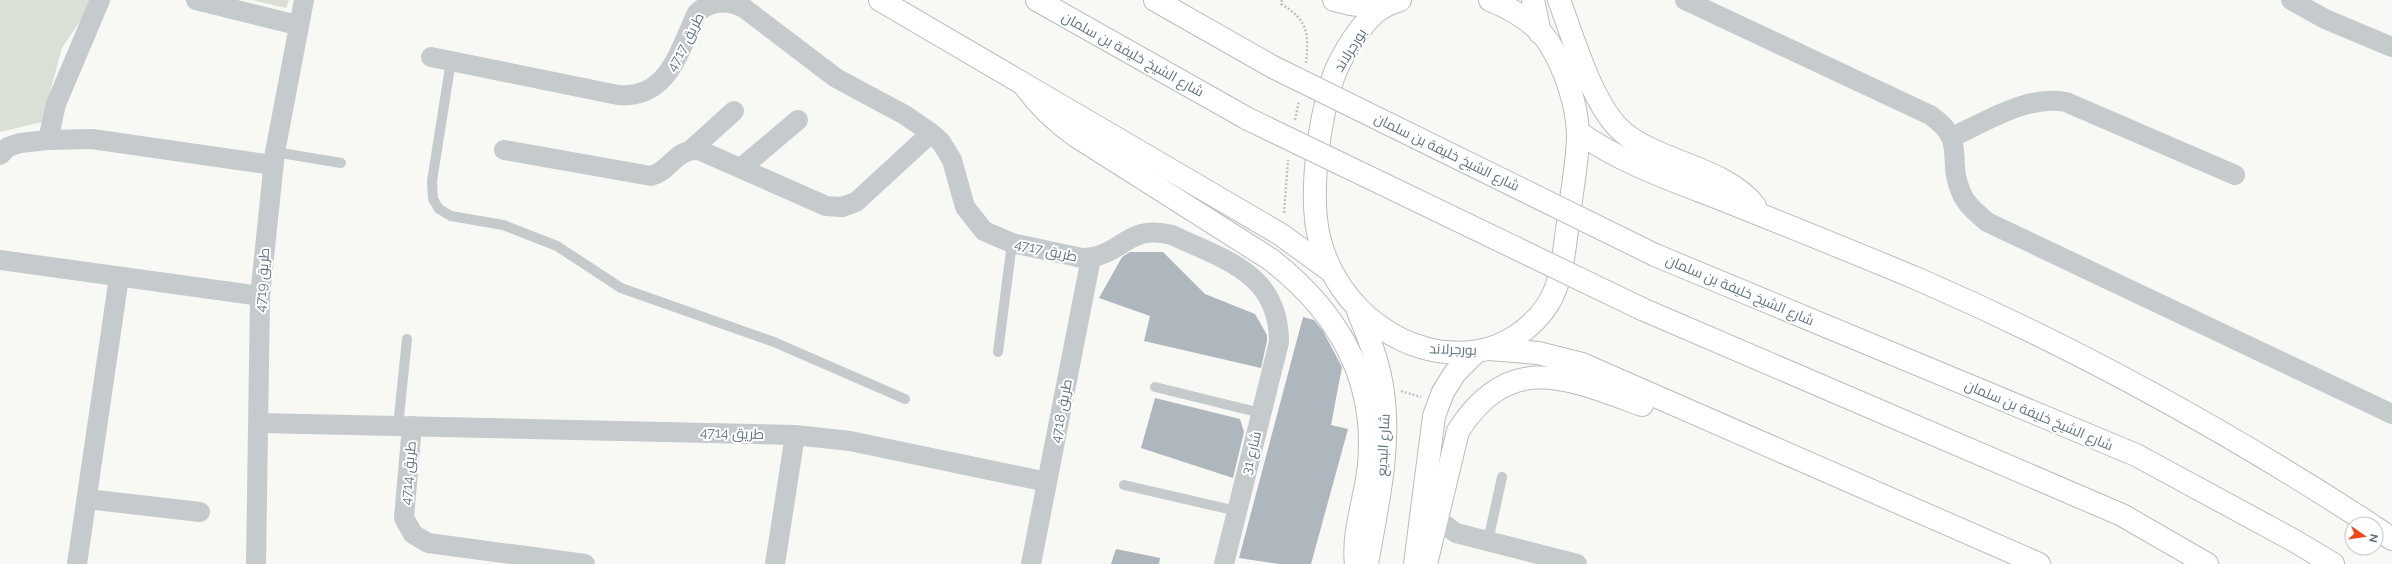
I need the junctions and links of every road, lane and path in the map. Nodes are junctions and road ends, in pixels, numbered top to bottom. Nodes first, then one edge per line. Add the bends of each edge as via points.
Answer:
1 (100, 0) edge
2 (196, 0) edge
3 (304, 0) edge
4 (880, 0) edge
5 (1037, 0) edge
6 (1154, 0) edge
7 (1334, 0) edge
8 (1490, 0) edge
9 (1533, 0) edge
10 (1560, 0) edge
11 (1685, 0) edge
12 (2291, 0) edge
13 (1391, 4) edge
14 (297, 26) junction
15 (1540, 33) junction
16 (2392, 47) edge
17 (431, 57) dead end
18 (451, 61) junction
19 (1024, 85) junction
20 (734, 111) dead end
21 (798, 120) dead end
22 (1578, 132) junction
23 (931, 133) junction
24 (1952, 138) junction
25 (48, 140) junction
26 (692, 149) junction
27 (504, 150) dead end
28 (0, 155) edge
29 (274, 158) junction
30 (341, 163) dead end
31 (741, 168) junction
32 (2235, 175) dead end
33 (1762, 215) junction
34 (1012, 243) junction
35 (1091, 258) junction
36 (0, 260) edge
37 (1331, 271) junction
38 (119, 277) junction
39 (260, 296) junction
40 (1356, 304) junction
41 (407, 339) dead end
42 (1279, 342) joint
43 (1482, 350) junction
44 (998, 352) dead end
45 (1382, 386) junction
46 (1155, 387) dead end
47 (905, 399) dead end
48 (1439, 403) junction
49 (1261, 413) junction
50 (2392, 414) edge
51 (1712, 421) junction
52 (259, 423) junction
53 (405, 426) junction
54 (795, 436) junction
55 (1502, 477) dead end
56 (1047, 482) junction
57 (1124, 485) dead end
58 (87, 500) junction
59 (200, 512) dead end
60 (1237, 512) junction
61 (2357, 516) edge
62 (1436, 528) junction
63 (1488, 541) junction
64 (77, 564) edge
65 (256, 564) edge
66 (584, 564) edge
67 (775, 564) edge
68 (1031, 564) edge
69 (1224, 564) edge
70 (1356, 564) edge
71 (1367, 564) edge
72 (1415, 564) edge
73 (1426, 564) edge
74 (1577, 564) edge
75 (2039, 564) edge
76 (2207, 564) edge
77 (2333, 564) edge

1 - 25 street via 56,104
2 - 14 street
3 - 14 street, طريق 4719
4 - 19 main road
5 - 76 main road, شارع الشيخ خليفة بن سلمان, bridge via 1248,119 1642,309 2122,515
6 - 77 main road, شارع الشيخ خليفة بن سلمان, bridge via 1273,67 1655,255 2136,455
7 - 13 main road via 1350,4
8 - 15 main road, بورجرلاند via 1524,18
9 - 15 main road
10 - 33 main road via 1593,87 1601,104 1622,132 1638,144 1725,183 1751,201
11 - 24 street via 1930,115 1943,124
12 - 16 street via 2325,19
13 - 37 main road, بورجرلاند via 1347,49 1334,77 1324,119 1315,174 1316,214 1320,240
14 - 29 street, طريق 4719
15 - 22 main road, بورجرلاند via 1549,42 1565,77 1575,107
17 - 18 street, طريق 4717
18 - 23 street, طريق 4717 via 618,95 640,94 655,87 667,75 700,10 718,1 732,1 836,78 905,115
18 - 47 lane via 432,181 433,199 439,209 451,216 503,225 557,246 621,288 774,342
19 - 37 main road via 1280,234
19 - 70 main road via 1038,105 1071,132 1270,259 1307,290 1328,315 1353,360 1367,410 1369,465
20 - 26 street
21 - 31 street
22 - 33 main road via 1644,169
22 - 43 main road, بورجرلاند via 1560,279 1552,299 1539,318 1525,330
23 - 31 street via 856,202 842,207 818,204
23 - 34 street, طريق 4717 via 941,142 952,160 965,207 973,220 984,231
24 - 32 street via 2033,101 2052,100 2066,102
24 - 50 street via 1961,192 1972,209 1987,222
25 - 28 street via 8,147
25 - 29 street via 92,139
26 - 27 street via 678,155 661,172 650,176
26 - 31 street via 707,152
29 - 30 lane
29 - 39 street, طريق 4719
33 - 61 main road via 1932,286 2097,363 2215,430
34 - 35 street, طريق 4717
34 - 44 lane
35 - 42 street, طريق 4717 via 1110,252 1136,234 1148,231 1172,235 1240,267 1253,276 1271,299 1279,327
35 - 56 street, طريق 4718
36 - 38 street
37 - 40 main road, بورجرلاند
38 - 39 street
38 - 58 street
39 - 52 street, طريق 4719
40 - 43 main road, بورجرلاند via 1373,322 1404,343 1439,352
40 - 45 main road, شارع البديع via 1376,358
41 - 53 lane
42 - 49 street, شارع 31
43 - 48 main road via 1455,373
43 - 51 main road via 1538,353 1582,364
45 - 48 path
45 - 71 main road, شارع البديع via 1386,424 1384,463
46 - 49 lane
48 - 72 main road via 1434,416
49 - 60 street, شارع 31
51 - 62 main road via 1690,420 1562,379 1520,379 1485,398 1469,414 1458,431
51 - 75 main road
52 - 53 street, طريق 4714
52 - 65 street, طريق 4719
53 - 54 street, طريق 4714
53 - 66 street, طريق 4714 via 404,518 413,534 428,543
54 - 56 street, طريق 4714 via 850,441
54 - 67 street
55 - 63 lane
56 - 68 street, طريق 4718
57 - 60 lane
58 - 59 street
58 - 64 street
60 - 69 street, شارع 31
62 - 63 street
62 - 73 main road
63 - 74 street

